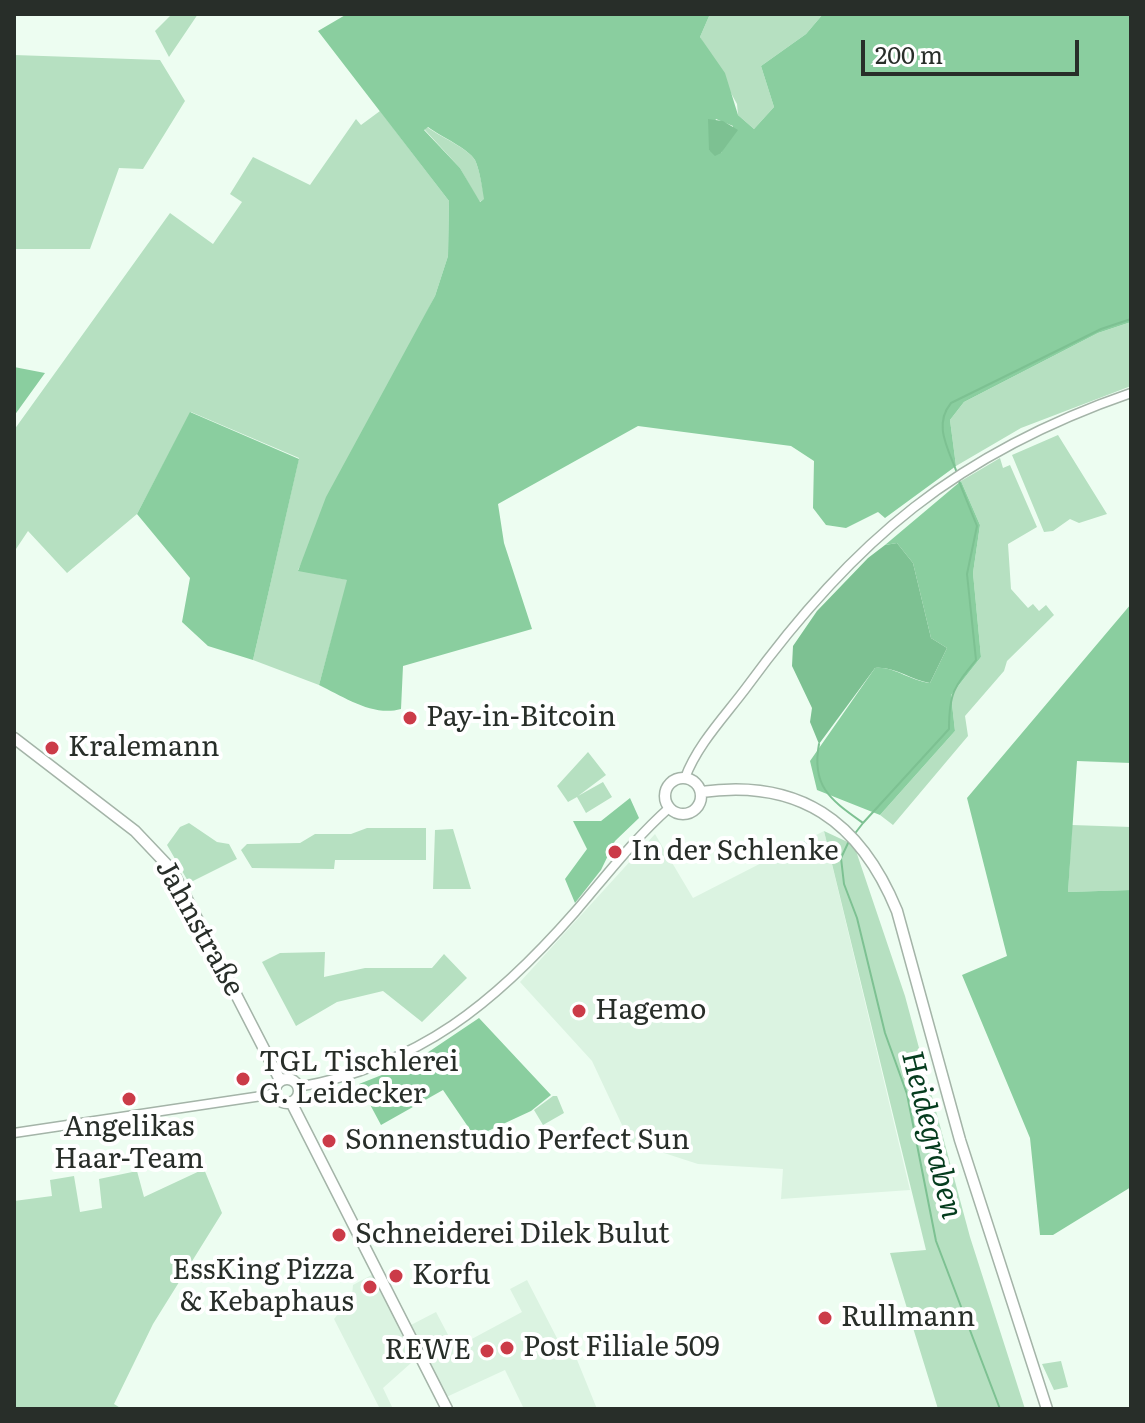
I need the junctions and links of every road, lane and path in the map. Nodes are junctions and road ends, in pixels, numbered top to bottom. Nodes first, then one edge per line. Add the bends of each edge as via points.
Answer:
1 (1131, 393) edge
2 (14, 738) edge
3 (685, 778) junction
4 (701, 792) junction
5 (669, 808) junction
6 (280, 1080) junction
7 (298, 1087) junction
8 (275, 1094) junction
9 (291, 1102) junction
10 (14, 1133) edge
11 (447, 1409) edge
12 (1047, 1409) edge

1 - 3 street via 1046,426 962,471 890,524 823,590 701,749
2 - 6 main road, Jahnstraße via 135,831 164,860
3 - 4 main road
3 - 5 main road via 669,786
4 - 5 main road via 693,812 682,815
4 - 12 main road via 743,788 783,794 816,807 863,849 884,880
5 - 7 street via 632,843 545,946 474,1011 380,1066
6 - 7 main road via 293,1080
6 - 8 main road
7 - 9 main road
8 - 9 main road
8 - 10 street
9 - 11 main road

